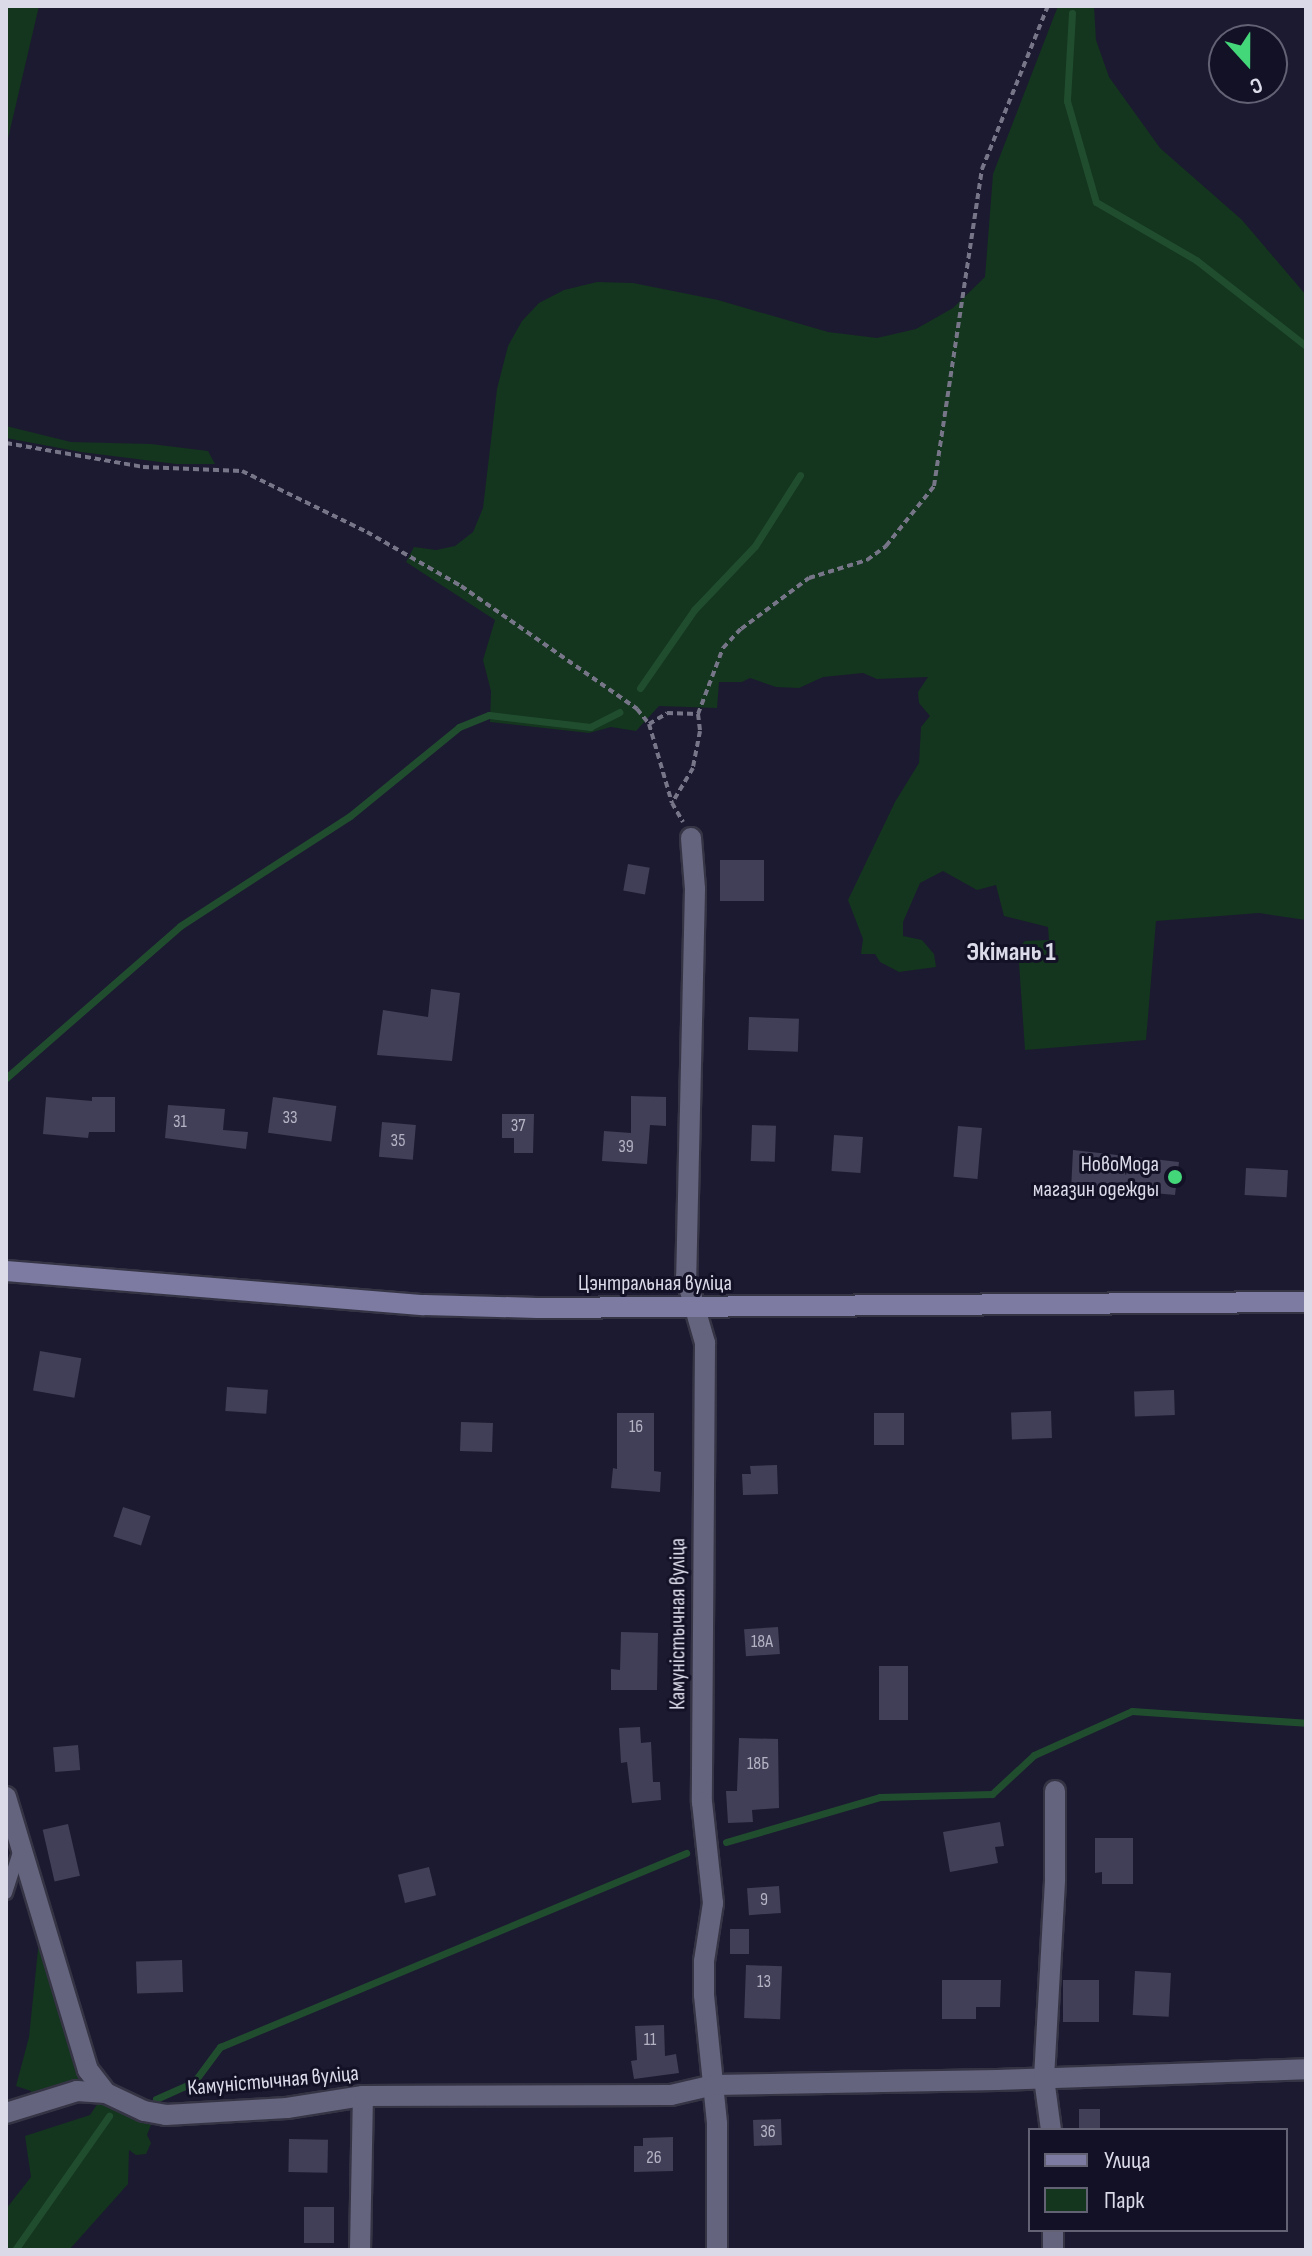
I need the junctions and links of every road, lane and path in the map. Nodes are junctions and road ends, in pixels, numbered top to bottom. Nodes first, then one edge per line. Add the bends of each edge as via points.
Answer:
1 (1048, 6) edge
2 (6, 443) edge
3 (698, 714) junction
4 (649, 724) junction
5 (672, 803) junction
6 (691, 838) joint
7 (6, 1271) edge
8 (1306, 1302) edge
9 (695, 1308) junction
10 (1055, 1791) dead end
11 (6, 1797) edge
12 (20, 1849) junction
13 (6, 1893) edge
14 (1306, 2069) edge
15 (1044, 2078) junction
16 (714, 2085) junction
17 (106, 2093) junction
18 (363, 2096) junction
19 (6, 2113) edge
20 (1051, 2128) edge
21 (360, 2250) edge
22 (717, 2250) edge

1 - 3 path via 982,169 934,486 886,546 867,560 809,578 741,629 723,648
2 - 4 path via 143,467 242,471 277,486 461,586 637,709
3 - 4 path via 667,713
3 - 5 path via 693,768
4 - 5 path
5 - 6 path
6 - 9 street, Камуністычная вуліца via 695,889 686,1277
7 - 9 main road, Цэнтральная вуліца via 424,1305
8 - 9 main road, Цэнтральная вуліца
9 - 16 street, Камуністычная вуліца via 705,1343 702,1787 713,1903 704,1995
10 - 15 street
11 - 12 street
12 - 13 lane
12 - 17 street via 88,2070
14 - 15 street, Камуністычная вуліца
15 - 16 street, Камуністычная вуліца
15 - 20 street
16 - 18 street, Камуністычная вуліца via 671,2095
16 - 22 street, Камуністычная вуліца
17 - 18 street, Камуністычная вуліца via 166,2115 287,2108
17 - 19 street via 77,2091
18 - 21 street

